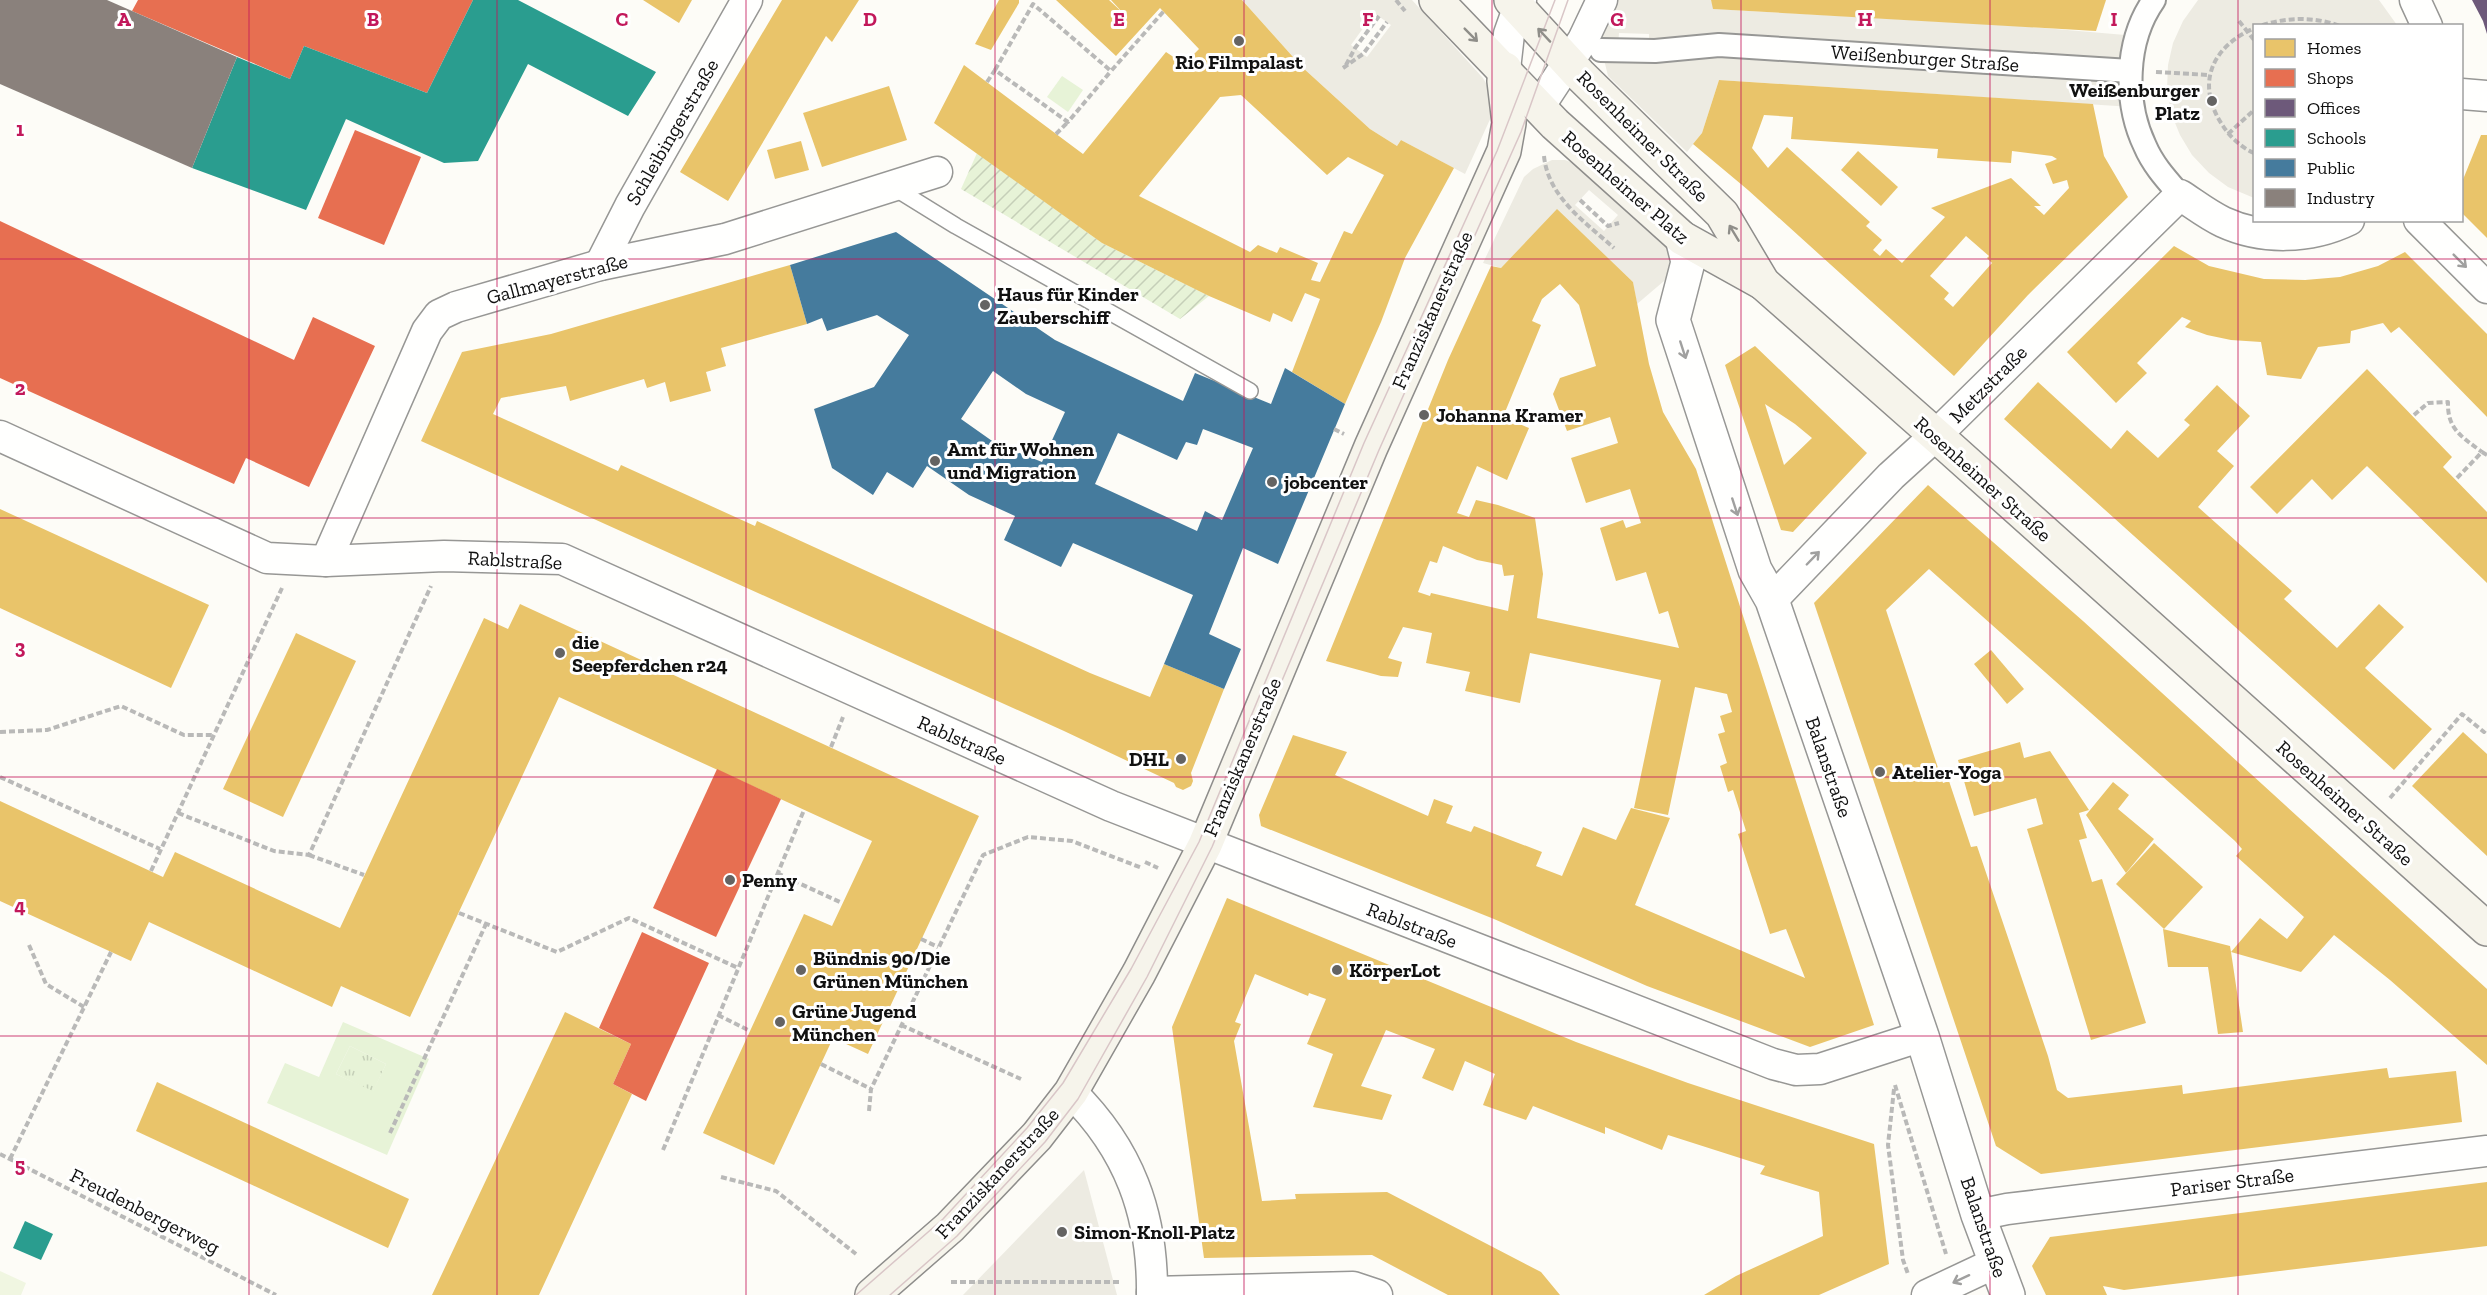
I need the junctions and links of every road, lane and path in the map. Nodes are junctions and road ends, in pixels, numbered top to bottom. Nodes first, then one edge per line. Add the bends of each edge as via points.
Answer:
1 (747, 0) edge
2 (1436, 0) edge
3 (1602, 0) edge
4 (2154, 0) edge
5 (2415, 0) edge
6 (1517, 3) edge
7 (1164, 11) dead end
8 (1379, 15) dead end
9 (2247, 16) dead end
10 (2333, 19) dead end
11 (2239, 21) junction
12 (1387, 22) dead end
13 (2338, 24) edge
14 (2426, 24) edge
15 (2232, 28) dead end
16 (2253, 39) edge
17 (2219, 45) dead end
18 (1601, 50) dead end
19 (1569, 62) junction
20 (1505, 69) junction
21 (994, 70) junction
22 (1112, 71) junction
23 (2130, 71) junction
24 (2209, 75) junction
25 (987, 82) dead end
26 (2463, 94) edge
27 (2487, 96) edge
28 (1539, 107) junction
29 (2253, 111) edge
30 (1068, 122) junction
31 (1056, 134) dead end
32 (2228, 134) junction
33 (1543, 149) dead end
34 (1504, 151) junction
35 (2253, 152) edge
36 (937, 172) dead end
37 (893, 187) junction
38 (2180, 195) junction
39 (1580, 200) dead end
40 (2343, 222) edge
41 (2421, 222) edge
42 (1620, 223) dead end
43 (1682, 238) junction
44 (1614, 248) dead end
45 (600, 265) junction
46 (1763, 283) junction
47 (2487, 288) edge
48 (1250, 391) dead end
49 (2415, 415) dead end
50 (0, 436) edge
51 (1935, 436) junction
52 (2482, 452) junction
53 (2487, 456) edge
54 (2457, 478) dead end
55 (444, 556) junction
56 (295, 560) junction
57 (326, 561) junction
58 (1772, 600) junction
59 (2487, 728) edge
60 (0, 732) edge
61 (214, 735) junction
62 (0, 777) edge
63 (804, 810) dead end
64 (178, 813) junction
65 (2367, 824) junction
66 (1206, 845) junction
67 (160, 849) junction
68 (309, 855) junction
69 (1142, 868) dead end
70 (150, 871) dead end
71 (777, 873) junction
72 (364, 875) dead end
73 (842, 903) dead end
74 (459, 913) dead end
75 (486, 924) junction
76 (2487, 929) edge
77 (921, 939) dead end
78 (29, 945) dead end
79 (938, 947) junction
80 (111, 952) dead end
81 (738, 968) junction
82 (84, 1007) junction
83 (718, 1015) junction
84 (901, 1025) junction
85 (750, 1031) dead end
86 (1922, 1036) junction
87 (821, 1064) dead end
88 (1021, 1079) dead end
89 (871, 1089) junction
90 (1071, 1092) junction
91 (870, 1111) dead end
92 (390, 1133) dead end
93 (663, 1150) dead end
94 (2487, 1151) edge
95 (0, 1154) edge
96 (9, 1159) junction
97 (721, 1177) dead end
98 (1978, 1215) junction
99 (856, 1254) dead end
100 (1995, 1263) junction
101 (951, 1282) dead end
102 (1954, 1282) junction
103 (1918, 1286) edge
104 (1152, 1289) edge
105 (276, 1295) edge
106 (872, 1295) edge
107 (1377, 1295) edge
108 (2008, 1295) edge

1 - 45 street, Schleibingerstraße
2 -> 20 main road
3 - 19 street
4 - 23 street via 2137,36
5 - 14 street
19 -> 6 main road, Rosenheimer Straße
6 - 20 street
7 - 22 path
8 - 12 path via 1344,67 1363,54
9 - 11 path
10 - 13 path
11 - 15 path
11 - 16 path
17 - 24 path
18 - 23 street, Weißenburger Straße via 1655,51 1719,45
19 - 28 street
46 -> 19 main road, Rosenheimer Straße via 1722,213
20 - 28 main road, Rosenheimer Platz
20 - 34 main road, Franziskanerstraße via 1509,123
21 - 22 path via 1033,4
21 - 25 path
21 - 30 path
22 - 30 path
23 - 24 path
23 - 38 street via 2132,107 2144,146
24 - 32 path via 2210,96
26 - 27 street
28 - 34 main road, Franziskanerstraße
28 - 43 main road, Rosenheimer Platz
29 - 32 path
30 - 31 path
32 - 35 path
33 - 44 path via 1551,186
34 - 66 main road, Franziskanerstraße via 1371,447
36 - 37 street, Gallmayerstraße
37 - 45 street, Gallmayerstraße via 725,240
37 - 48 lane
38 - 40 street via 2222,222 2250,231 2279,235 2309,233
38 - 51 street, Metzstraße
39 - 42 path via 1608,226
41 -> 47 street
43 - 46 main road, Rosenheimer Platz
43 -> 58 street, Balanstraße via 1688,262 1673,320 1755,570
45 - 57 street, Gallmayerstraße via 439,315 426,331
46 - 51 main road, Rosenheimer Straße
49 - 52 path via 2428,403 2448,402 2450,425
50 - 56 street, Rablstraße via 267,558
58 -> 51 street, Metzstraße via 1891,476
51 - 65 main road, Rosenheimer Straße
52 - 53 path
52 - 54 path
55 - 57 street, Rablstraße
55 - 66 street, Rablstraße via 562,559 1065,787
55 - 68 path
56 - 57 street, Rablstraße
56 - 61 path
58 - 86 street, Balanstraße
59 - 65 path via 2484,732 2462,714
60 - 61 path via 47,730 121,706 184,735
61 - 64 path
62 - 67 path
63 - 71 path
64 - 67 path
64 - 68 path via 273,851
65 - 76 main road, Rosenheimer Straße
66 - 86 street, Rablstraße via 1773,1064 1796,1070 1820,1069
66 - 90 main road, Franziskanerstraße
67 - 70 path
68 - 72 path
69 - 79 path via 1072,841 1028,837 983,855
71 - 73 path
71 - 81 path
74 - 75 path
75 - 81 path via 557,952 629,918
75 - 92 path
77 - 79 path
78 - 82 path via 46,984
79 - 84 path
80 - 82 path
81 - 83 path
82 - 96 path
83 - 85 path
83 - 93 path
84 - 88 path
84 - 89 path
86 - 98 street, Balanstraße
87 - 89 path
89 - 91 path
90 - 104 street via 1096,1116 1138,1192 1148,1232
90 - 106 main road, Franziskanerstraße via 1037,1136 950,1227
94 - 98 street, Pariser Straße
95 - 96 path, Freudenbergerweg
96 - 105 path, Freudenbergerweg
97 - 99 path via 776,1191
98 - 100 street, Balanstraße
100 -> 102 street
100 - 108 street, Balanstraße
101 - 104 path
102 - 103 street
102 - 103 path via 1895,1085 1888,1145 1903,1260
104 - 107 street via 1353,1287

